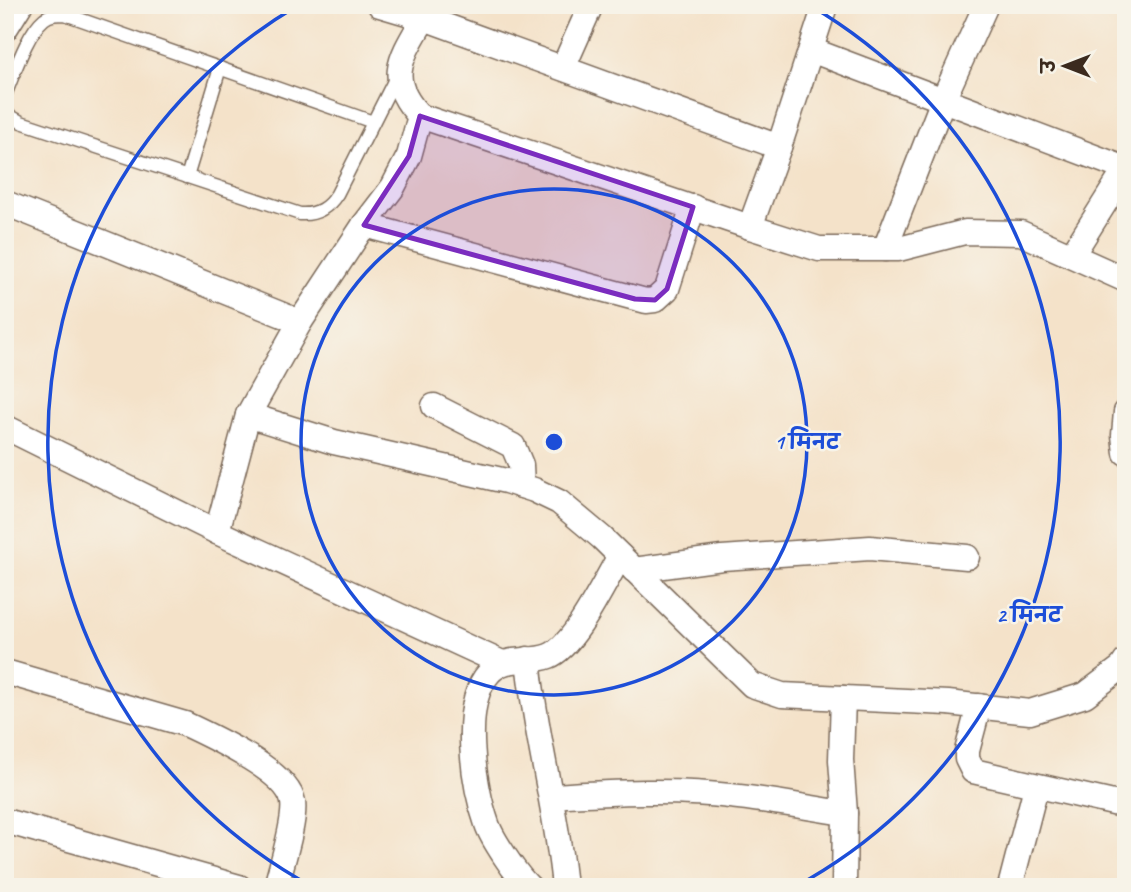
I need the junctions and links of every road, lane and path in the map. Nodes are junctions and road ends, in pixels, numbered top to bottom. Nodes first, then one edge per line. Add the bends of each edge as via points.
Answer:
1 (20, 5) edge
2 (380, 5) edge
3 (591, 5) edge
4 (986, 5) edge
5 (822, 6) edge
6 (426, 12) edge
7 (5, 29) edge
8 (811, 50) junction
9 (220, 68) junction
10 (563, 68) junction
11 (398, 74) junction
12 (5, 95) edge
13 (943, 100) junction
14 (5, 113) edge
15 (420, 116) junction
16 (373, 122) junction
17 (779, 147) junction
18 (187, 177) junction
19 (5, 203) edge
20 (693, 207) junction
21 (364, 225) junction
22 (750, 227) junction
23 (885, 249) junction
24 (1072, 255) junction
25 (1126, 280) edge
26 (300, 322) junction
27 (435, 406) dead end
28 (1126, 412) edge
29 (248, 415) junction
30 (5, 427) edge
31 (1126, 453) edge
32 (522, 486) junction
33 (218, 532) junction
34 (967, 557) dead end
35 (627, 563) junction
36 (528, 659) junction
37 (1126, 661) edge
38 (502, 663) junction
39 (5, 672) edge
40 (843, 698) junction
41 (979, 706) junction
42 (1036, 787) junction
43 (552, 796) junction
44 (1122, 806) dead end
45 (845, 813) junction
46 (5, 821) edge
47 (191, 880) edge
48 (239, 887) edge
49 (276, 887) edge
50 (529, 887) edge
51 (564, 887) edge
52 (844, 887) edge
53 (1010, 887) edge

1 - 7 street
2 - 6 street
3 - 10 street
4 - 13 street
5 - 8 street
6 - 10 street
6 - 11 street via 402,56
8 - 13 street
8 - 17 street
9 - 12 lane via 65,14 52,14 35,29
9 - 16 lane
9 - 18 lane
10 - 17 street
11 - 15 street via 406,102
11 - 16 lane
13 - 23 street
13 - 24 street via 1126,169
14 - 18 lane
15 - 20 street
15 - 21 street via 409,156 393,187
16 - 18 lane via 337,194 311,215
17 - 22 street
19 - 26 street
20 - 21 street via 667,289 655,300 646,301
20 - 22 street
21 - 26 street
22 - 23 street via 819,249
23 - 24 street via 965,232 1021,233
24 - 25 street
26 - 29 street
27 - 32 street via 513,446 521,465
28 - 31 street
29 - 32 street via 334,442
29 - 33 street
30 - 33 street
32 - 35 street via 559,502
33 - 38 street
34 - 35 street via 870,548
35 - 36 street via 561,648 550,656
35 - 40 street via 752,685 782,695
36 - 38 street
36 - 43 street via 532,703
37 - 41 street via 1086,695 1030,712
38 - 50 street via 489,673 478,692 473,719 474,775 488,827
39 - 49 street via 185,724 281,780 290,791 293,812
40 - 41 street
40 - 45 street
41 - 42 street via 967,751 973,771
42 - 44 street
42 - 53 street
43 - 45 street via 708,794
43 - 51 street
45 - 52 street
46 - 47 street
47 - 48 street

